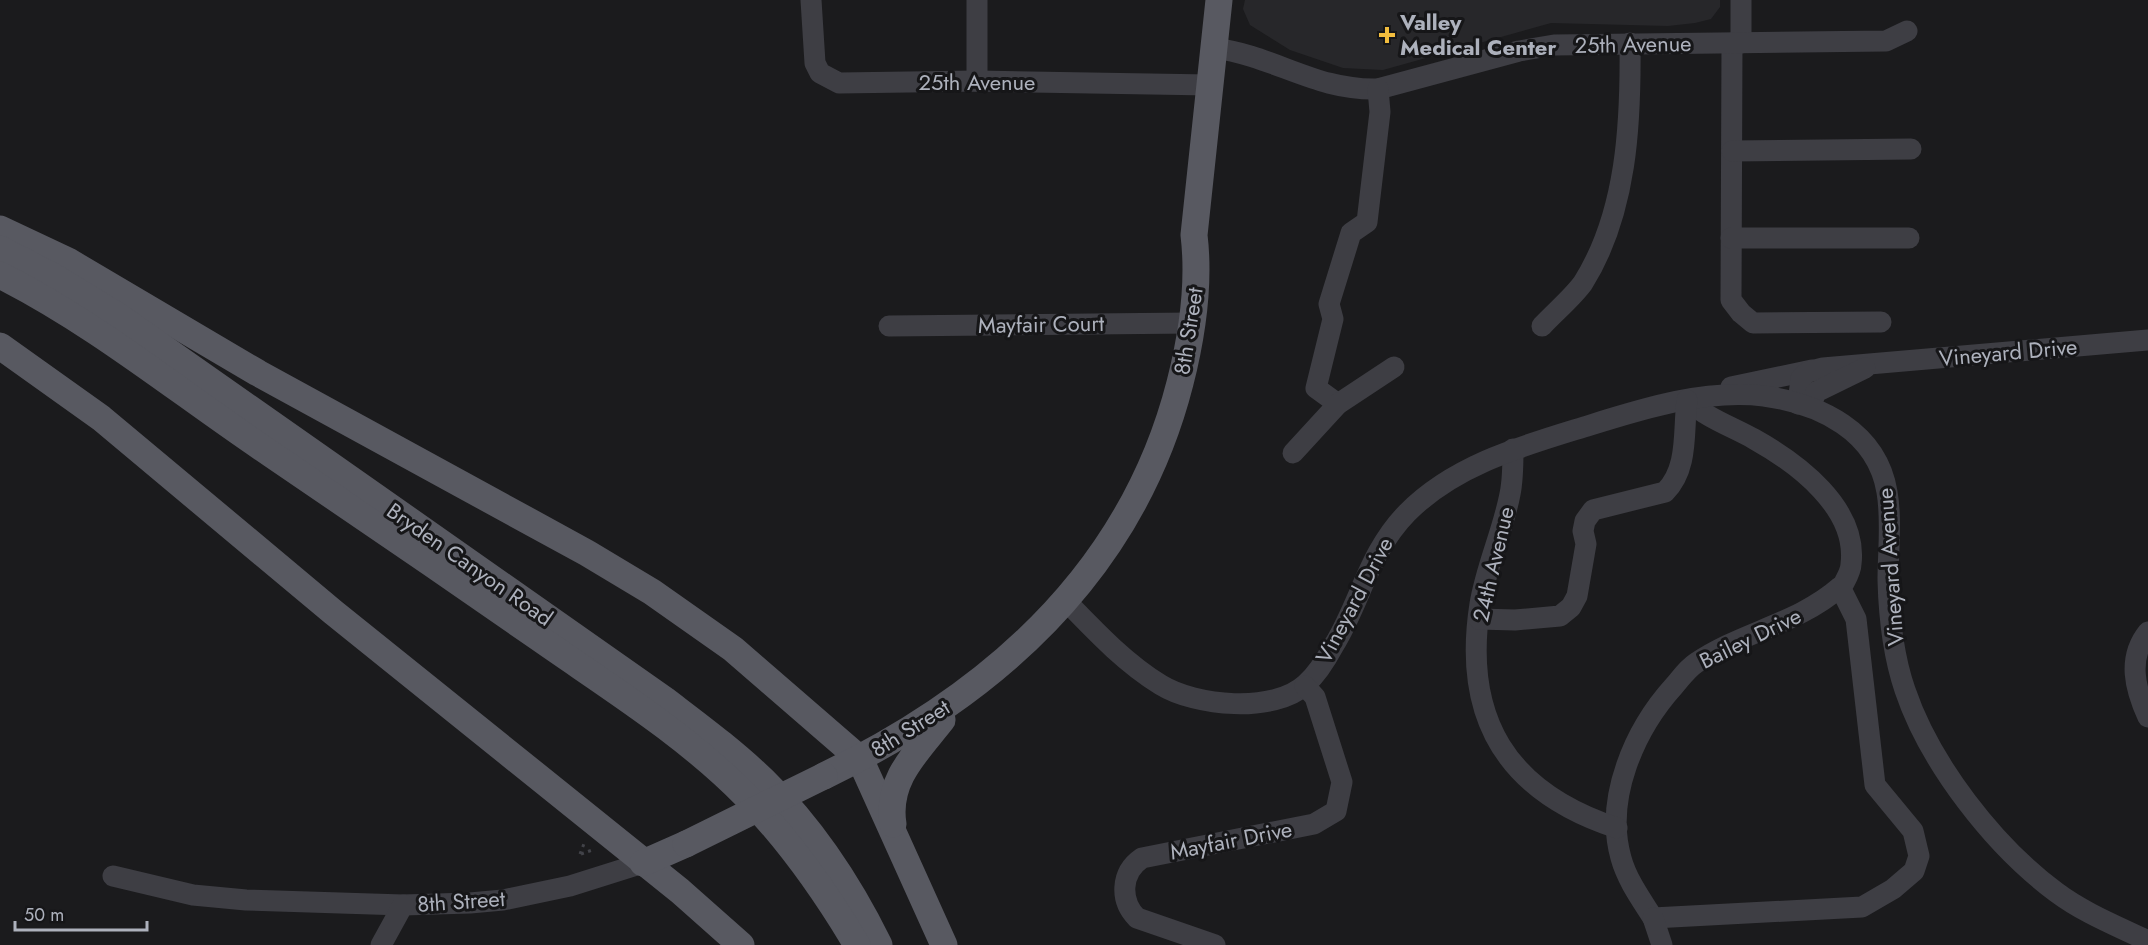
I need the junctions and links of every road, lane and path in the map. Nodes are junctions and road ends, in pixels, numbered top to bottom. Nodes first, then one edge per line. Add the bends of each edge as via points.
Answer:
1 (811, 0) edge
2 (977, 0) edge
3 (1219, 0) edge
4 (1741, 0) edge
5 (1907, 31) dead end
6 (1630, 43) junction
7 (1737, 43) junction
8 (1215, 48) junction
9 (977, 81) junction
10 (1210, 85) junction
11 (1378, 88) junction
12 (1911, 149) dead end
13 (1731, 151) junction
14 (0, 229) edge
15 (1731, 238) junction
16 (1909, 238) dead end
17 (0, 249) edge
18 (0, 275) edge
19 (1881, 322) dead end
20 (1192, 323) junction
21 (889, 326) dead end
22 (1542, 326) dead end
23 (2148, 340) edge
24 (0, 346) edge
25 (1868, 366) junction
26 (1394, 367) dead end
27 (1815, 370) junction
28 (1687, 400) junction
29 (1338, 404) junction
30 (1804, 405) junction
31 (1513, 449) junction
32 (1293, 453) dead end
33 (1840, 587) junction
34 (1066, 601) junction
35 (1479, 619) junction
36 (2148, 632) edge
37 (1305, 686) junction
38 (960, 696) junction
39 (2148, 717) edge
40 (860, 759) junction
41 (1617, 828) junction
42 (895, 837) junction
43 (643, 863) junction
44 (113, 876) dead end
45 (403, 904) junction
46 (1653, 918) junction
47 (2148, 941) edge
48 (381, 945) edge
49 (741, 945) edge
50 (857, 945) edge
51 (879, 945) edge
52 (944, 945) edge
53 (1215, 945) edge
54 (1662, 945) edge

1 - 9 street, 25th Avenue via 815,63 820,74 839,83
2 - 9 street
3 - 8 main road, 8th Street
4 - 7 street
5 - 7 street, 25th Avenue via 1886,41
6 - 7 street, 25th Avenue
6 - 11 street, 25th Avenue via 1554,45 1519,51
6 - 22 street via 1622,172 1614,217 1581,285
7 - 13 street
8 - 10 main road, 8th Street
8 - 11 street, 25th Avenue via 1269,60 1332,86
9 - 10 street, 25th Avenue
10 - 20 main road, 8th Street via 1194,236 1198,263
11 - 29 street via 1380,112 1367,222 1351,232 1329,304 1333,319 1316,388
12 - 13 street
13 - 15 street
14 - 40 main road via 68,261 258,373 652,592 733,649
15 - 16 street
15 - 19 street via 1731,300 1753,322
17 - 51 main road, Bryden Canyon Road via 54,276 118,316 721,743 765,782 807,831 846,882
18 - 50 main road, Bryden Canyon Road via 104,335 653,719 744,794 788,842
20 - 21 street, Mayfair Court
20 - 34 main road, 8th Street via 1171,418 1144,481 1107,548
23 - 25 street, Vineyard Drive
24 - 43 main road via 101,418
25 - 27 street, Vineyard Drive via 1848,364
25 - 30 street, Vineyard Drive via 1821,389
26 - 29 street
27 - 28 street, Vineyard Drive
27 - 30 street via 1801,378
28 - 30 street, Vineyard Drive via 1762,396
28 - 31 street, Vineyard Drive via 1646,408
28 - 33 street via 1713,420 1779,454 1828,498 1845,526 1850,544 1851,565
28 - 35 street via 1682,463 1672,484 1665,492 1593,510 1585,521 1580,585 1571,607 1560,616 1541,619
29 - 32 street
30 - 47 street, Vineyard Avenue via 1846,424 1860,436 1882,471 1889,510 1889,608 1894,648 1904,688 1925,739 1946,773 2011,850 2053,890
31 - 35 street, 24th Avenue via 1510,494
31 - 37 street, Vineyard Drive via 1452,477 1390,531 1333,647
33 - 41 street, Bailey Drive via 1822,603 1693,664 1650,714 1634,746 1621,788
33 - 46 street via 1856,619 1875,785 1913,831 1919,856 1914,872 1862,908
34 - 37 street, Vineyard Drive via 1142,672 1184,696 1220,702 1264,702
34 - 38 main road, 8th Street via 1031,637
35 - 41 street, 24th Avenue via 1476,636 1482,696 1491,729 1504,754 1518,773 1543,793 1590,819
36 - 39 street via 2137,648 2134,666
37 - 53 street, Mayfair Drive via 1315,697 1342,782 1336,811 1314,824 1142,858 1128,872 1125,897 1137,918
38 - 40 main road, 8th Street via 903,736
38 - 42 main road via 899,775 891,809
40 - 42 main road
40 - 43 main road, 8th Street, bridge
41 - 46 street, Bailey Drive via 1627,876
42 - 52 main road
43 - 45 street, 8th Street via 570,886 503,900
43 - 49 main road
44 - 45 street, 8th Street via 194,895
45 - 48 street
46 - 54 street, Bailey Drive

